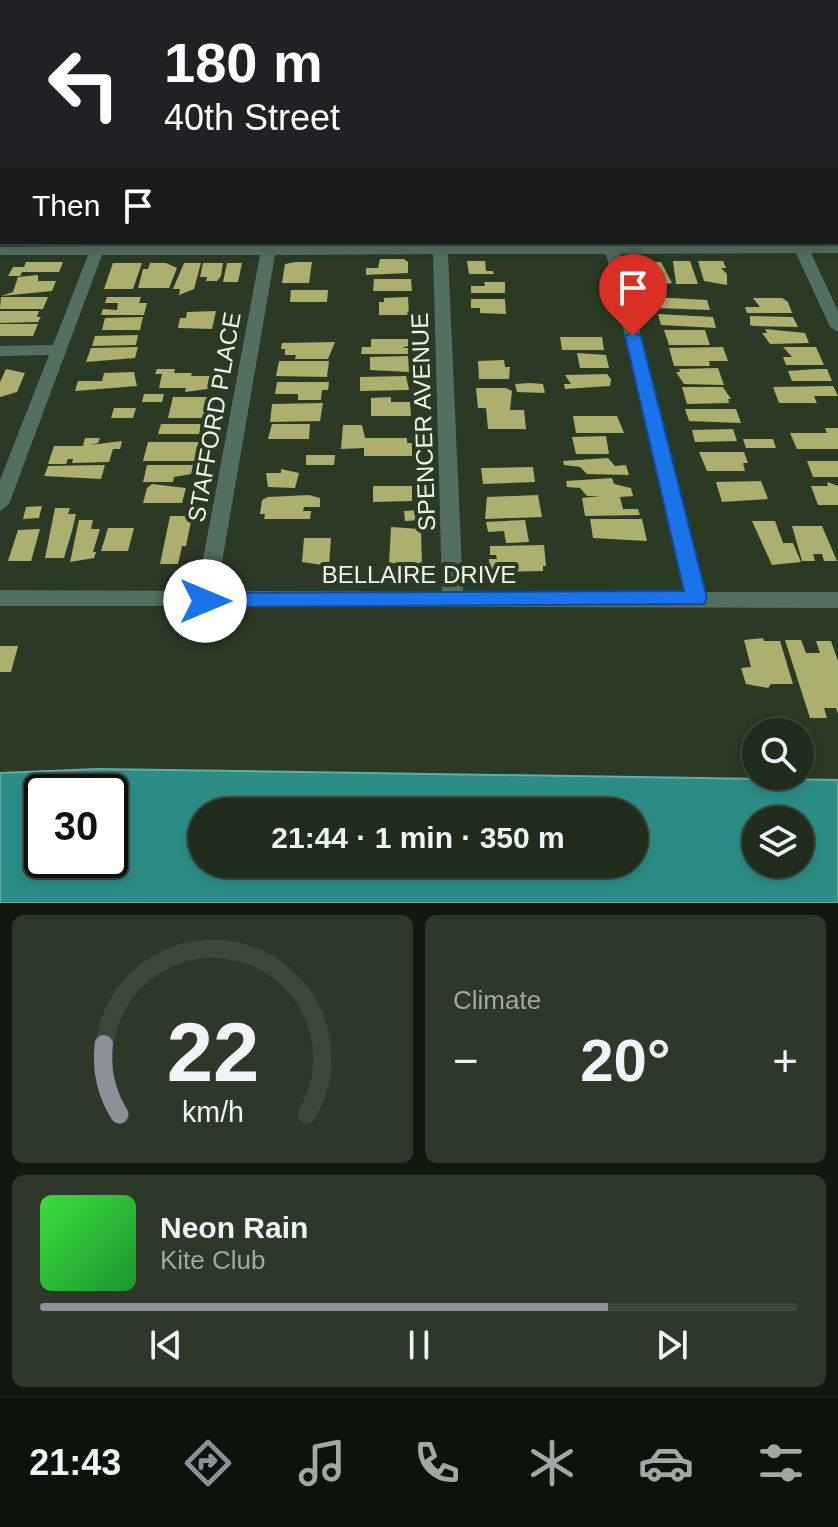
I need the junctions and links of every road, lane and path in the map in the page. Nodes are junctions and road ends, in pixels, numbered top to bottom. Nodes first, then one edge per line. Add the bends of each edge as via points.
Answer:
1 (441, 245) edge
2 (799, 245) edge
3 (99, 246) edge
4 (269, 246) edge
5 (611, 246) edge
6 (838, 249) edge
7 (0, 251) edge
8 (838, 327) edge
9 (59, 350) junction
10 (0, 351) edge
11 (4, 481) edge
12 (0, 504) edge
13 (0, 598) edge
14 (696, 598) junction
15 (453, 600) junction
16 (838, 600) edge
17 (205, 601) junction

1 - 4 street
1 - 5 street
1 - 15 street, SPENCER AVENUE
2 - 5 street
2 - 6 street
2 - 8 street
3 - 4 street
3 - 7 street
3 - 9 street
4 - 17 street, STAFFORD PLACE
5 - 14 street
9 - 10 street
9 - 11 street
11 - 12 street
13 - 17 street, BELLAIRE DRIVE
14 - 15 street, BELLAIRE DRIVE
14 - 16 street, BELLAIRE DRIVE
15 - 17 street, BELLAIRE DRIVE

